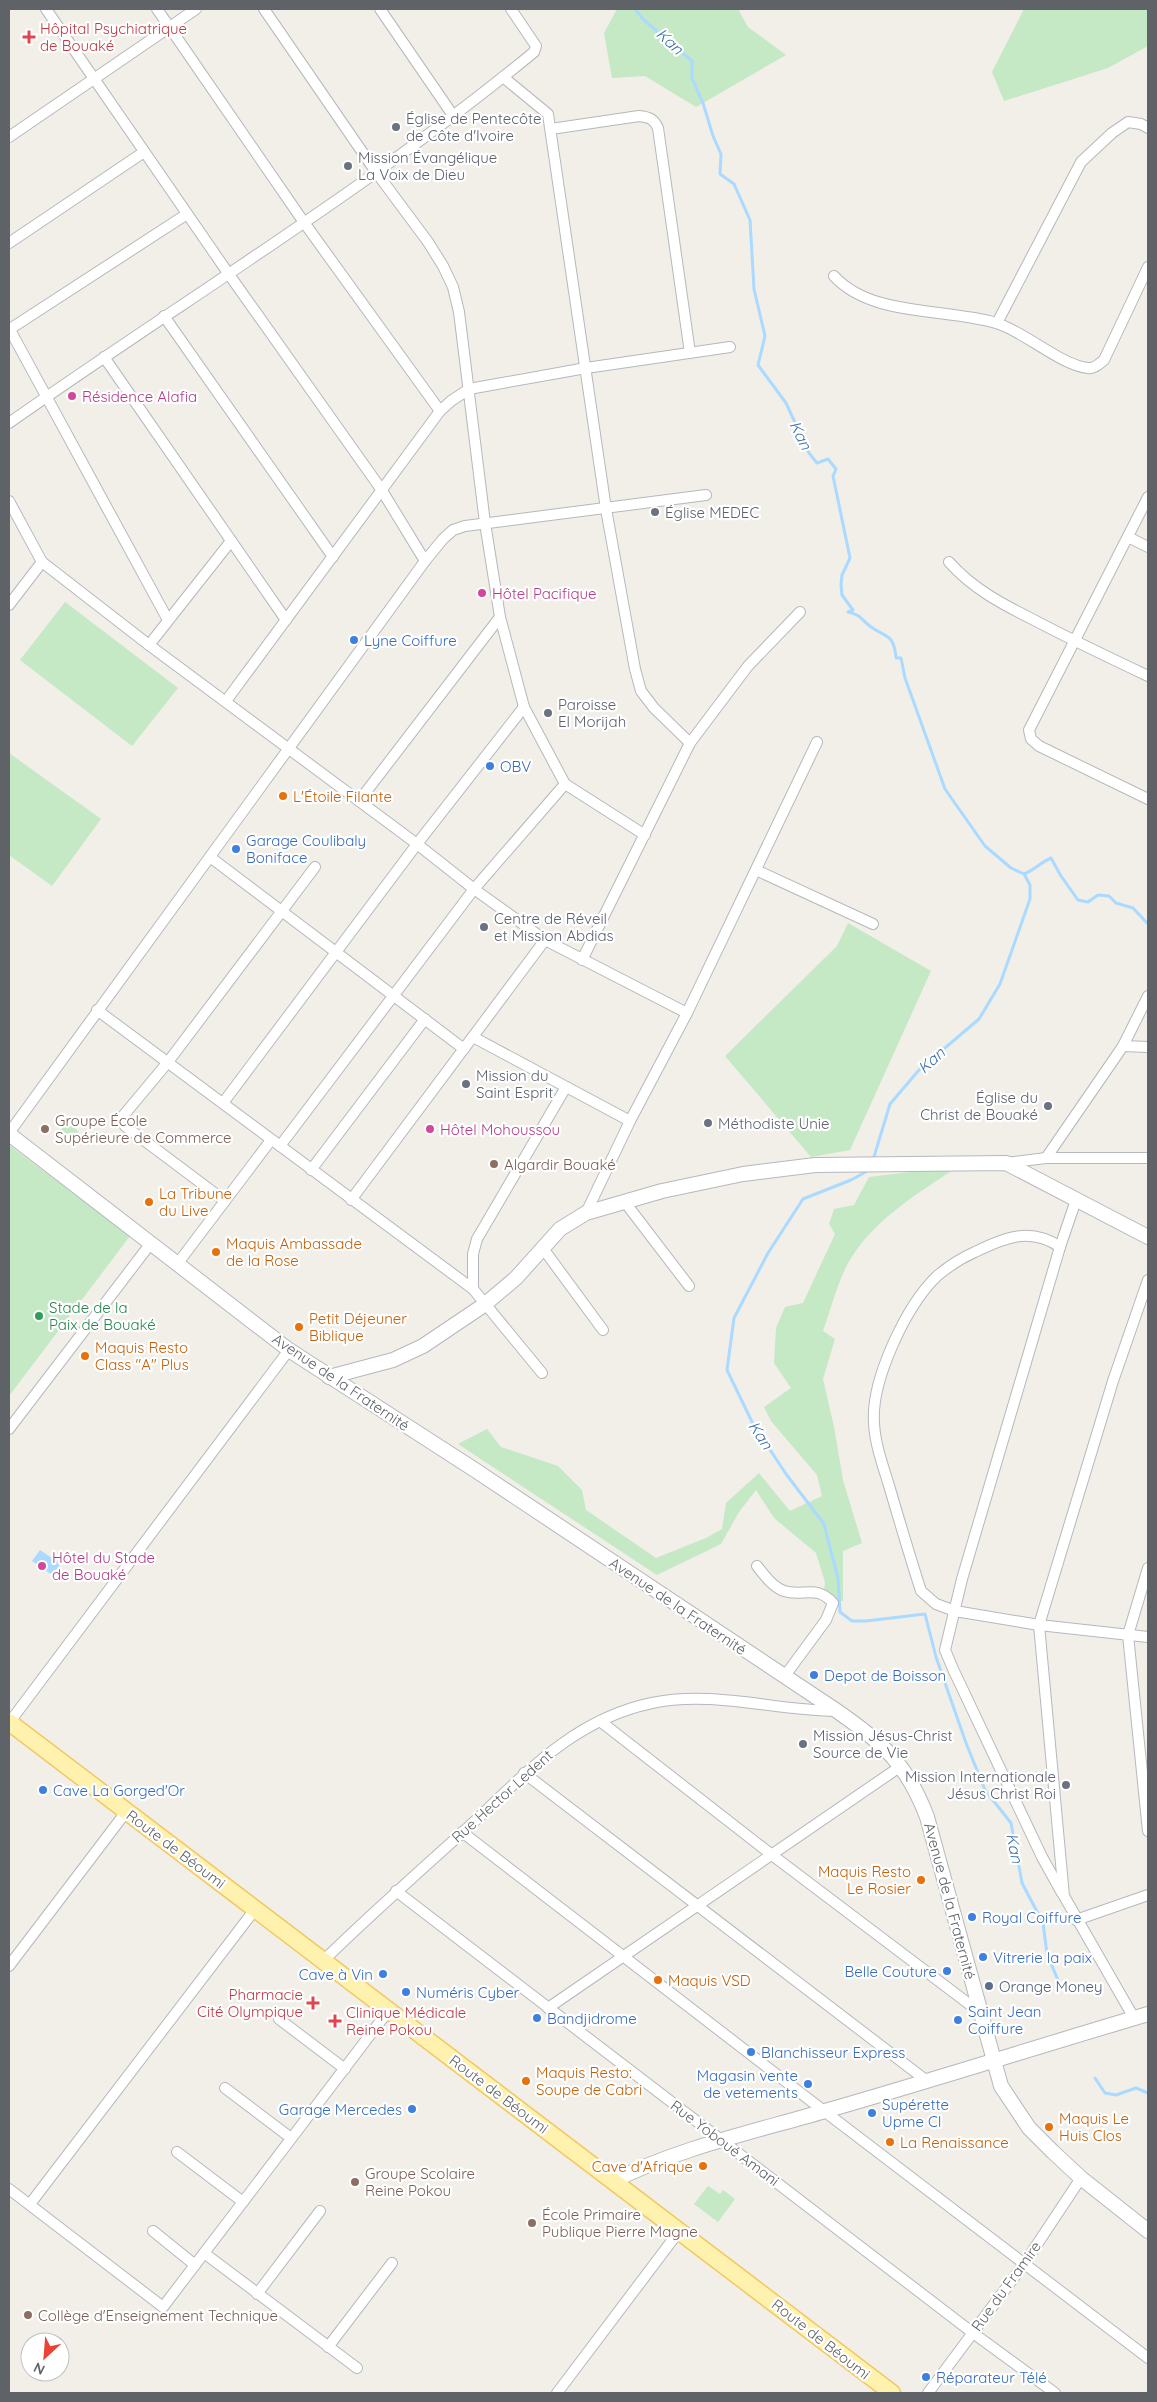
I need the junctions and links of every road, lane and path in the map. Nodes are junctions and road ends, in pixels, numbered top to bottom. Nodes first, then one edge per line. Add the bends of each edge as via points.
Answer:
1 (46, 9) edge
2 (157, 9) edge
3 (196, 9) edge
4 (264, 9) edge
5 (380, 9) edge
6 (511, 9) edge
7 (169, 27) junction
8 (94, 78) junction
9 (503, 78) junction
10 (452, 114) junction
11 (1148, 128) edge
12 (551, 129) junction
13 (9, 137) edge
14 (144, 152) junction
15 (376, 172) junction
16 (187, 214) junction
17 (303, 221) junction
18 (9, 243) edge
19 (1148, 267) edge
20 (228, 273) junction
21 (834, 276) dead end
22 (164, 316) junction
23 (997, 323) junction
24 (9, 329) edge
25 (730, 347) dead end
26 (690, 354) junction
27 (104, 357) junction
28 (586, 368) junction
29 (469, 390) junction
30 (45, 397) junction
31 (440, 411) junction
32 (9, 423) edge
33 (381, 489) junction
34 (706, 495) dead end
35 (1148, 497) edge
36 (9, 501) edge
37 (606, 510) junction
38 (485, 523) junction
39 (1128, 537) junction
40 (231, 541) junction
41 (1148, 547) edge
42 (333, 557) junction
43 (424, 561) junction
44 (42, 562) junction
45 (949, 562) dead end
46 (9, 605) edge
47 (800, 612) dead end
48 (500, 617) junction
49 (168, 620) junction
50 (286, 620) junction
51 (1073, 641) junction
52 (149, 645) junction
53 (1148, 676) edge
54 (226, 701) junction
55 (524, 707) junction
56 (817, 742) dead end
57 (690, 743) junction
58 (288, 748) junction
59 (565, 784) junction
60 (1148, 799) edge
61 (359, 801) junction
62 (645, 835) junction
63 (417, 844) junction
64 (210, 857) junction
65 (315, 867) dead end
66 (756, 870) junction
67 (474, 889) junction
68 (282, 911) junction
69 (873, 924) dead end
70 (545, 940) junction
71 (336, 952) junction
72 (582, 960) junction
73 (393, 995) junction
74 (1148, 996) edge
75 (97, 1010) junction
76 (687, 1013) junction
77 (425, 1019) junction
78 (473, 1037) junction
79 (1123, 1046) junction
80 (1148, 1047) edge
81 (464, 1049) junction
82 (168, 1062) junction
83 (566, 1087) junction
84 (222, 1103) junction
85 (630, 1121) junction
86 (9, 1134) edge
87 (276, 1143) junction
88 (1046, 1158) junction
89 (1148, 1158) edge
90 (1006, 1162) junction
91 (311, 1170) junction
92 (351, 1200) junction
93 (1076, 1200) junction
94 (225, 1201) junction
95 (624, 1201) junction
96 (586, 1213) junction
97 (1148, 1237) edge
98 (151, 1243) junction
99 (542, 1247) junction
100 (1060, 1247) junction
101 (178, 1263) junction
102 (1148, 1280) edge
103 (689, 1286) dead end
104 (473, 1289) junction
105 (484, 1305) junction
106 (603, 1330) dead end
107 (290, 1350) junction
108 (542, 1373) dead end
109 (329, 1376) junction
110 (9, 1429) edge
111 (757, 1566) dead end
112 (1148, 1568) edge
113 (954, 1611) junction
114 (1039, 1625) junction
115 (1128, 1635) junction
116 (1148, 1638) edge
117 (784, 1676) junction
118 (837, 1711) junction
119 (600, 1721) junction
120 (9, 1723) edge
121 (901, 1766) junction
122 (524, 1773) junction
123 (126, 1812) junction
124 (1148, 1831) edge
125 (462, 1832) junction
126 (772, 1855) junction
127 (396, 1891) junction
128 (1148, 1895) edge
129 (1064, 1896) junction
130 (698, 1905) junction
131 (256, 1908) junction
132 (1076, 1920) junction
133 (623, 1956) junction
134 (323, 1961) junction
135 (9, 1966) edge
136 (548, 2008) junction
137 (389, 2010) junction
138 (980, 2013) junction
139 (1148, 2014) edge
140 (1134, 2018) junction
141 (279, 2019) dead end
142 (993, 2060) junction
143 (345, 2069) junction
144 (927, 2081) junction
145 (225, 2088) dead end
146 (824, 2111) junction
147 (291, 2138) junction
148 (721, 2140) junction
149 (177, 2152) dead end
150 (1081, 2178) junction
151 (612, 2181) junction
152 (9, 2189) edge
153 (243, 2202) junction
154 (30, 2204) junction
155 (320, 2211) dead end
156 (680, 2230) junction
157 (153, 2231) dead end
158 (1148, 2231) edge
159 (204, 2253) junction
160 (392, 2263) dead end
161 (1024, 2264) junction
162 (195, 2265) junction
163 (257, 2294) junction
164 (973, 2333) junction
165 (328, 2347) junction
166 (1148, 2358) edge
167 (357, 2368) dead end
168 (557, 2393) edge
169 (892, 2393) edge
170 (928, 2393) edge
171 (1055, 2393) edge

1 - 8 street
2 - 7 street
3 - 7 street
4 - 15 street
5 - 10 street
6 - 9 street via 536,46 534,52
7 - 8 street
7 - 17 street
8 - 13 street
8 - 14 street
9 - 10 street
9 - 12 street via 548,114
10 - 15 street
11 - 23 street via 1128,122 1082,162
12 - 26 street via 640,116 655,121
12 - 28 street
14 - 16 street
14 - 18 street
15 - 17 street
15 - 29 street via 428,242 453,287
16 - 20 street
16 - 24 street
17 - 20 street
17 - 31 street
19 - 23 street via 1104,360 1098,366 1089,369 1074,364
20 - 22 street
20 - 33 street
21 - 23 street via 842,286 879,302
22 - 27 street
22 - 42 street
24 - 30 street
25 - 26 street
26 - 28 street
27 - 30 street
27 - 40 street
28 - 29 street
28 - 37 street
29 - 31 street
29 - 38 street
30 - 32 street
30 - 49 street
31 - 33 street
33 - 42 street
33 - 43 street
34 - 37 street
35 - 39 street
36 - 44 street
37 - 38 street
37 - 57 street via 641,691
38 - 43 street via 454,530
38 - 48 street
39 - 41 street
39 - 51 street
40 - 49 street
40 - 50 street
42 - 50 street
43 - 58 street
44 - 46 street
44 - 52 street
45 - 51 street via 966,581 991,598
47 - 57 street via 748,666
48 - 55 street
48 - 61 street
49 - 52 street
50 - 54 street
51 - 53 street
51 - 60 street via 1029,730 1031,739 1039,746
52 - 54 street
54 - 58 street
55 - 59 street
55 - 63 street
56 - 66 street
57 - 62 street
58 - 61 street
58 - 64 street
59 - 62 street
59 - 67 street
61 - 63 street
62 - 72 street
63 - 67 street
63 - 71 street
64 - 68 street
64 - 75 street
65 - 68 street
66 - 69 street
66 - 76 street
67 - 70 street
67 - 73 street
68 - 71 street
68 - 82 street
70 - 72 street
70 - 78 street
71 - 73 street
71 - 84 street
72 - 76 street
73 - 77 street
73 - 87 street
74 - 79 street
75 - 82 street
75 - 86 street
76 - 85 street
77 - 81 street
77 - 91 street
78 - 81 street
78 - 83 street
79 - 80 street
79 - 88 street
81 - 92 street
82 - 84 street
82 - 94 street via 122,1121
83 - 85 street
83 - 104 street via 477,1238 472,1254
84 - 87 street
85 - 96 street
86 - 98 street, Avenue de la Fraternité
87 - 91 street
87 - 94 street
88 - 89 street
88 - 90 street
90 - 93 street
90 - 95 street via 815,1165 743,1174
91 - 92 street
92 - 104 street
93 - 97 street
93 - 100 street
94 - 101 street
95 - 96 street
95 - 103 street
96 - 99 street via 560,1229
98 - 101 street, Avenue de la Fraternité
98 - 110 street
99 - 105 street via 516,1278
99 - 106 street
100 - 113 street
100 - 113 street via 1046,1237 1026,1234 987,1246 957,1260 936,1277 915,1304 893,1343 883,1372 874,1422 878,1449 921,1591 936,1604
101 - 107 street, Avenue de la Fraternité
102 - 114 street via 1113,1380
104 - 105 street
105 - 108 street
105 - 109 street via 423,1346 394,1360
107 - 109 street, Avenue de la Fraternité
107 - 120 street
109 - 117 street, Avenue de la Fraternité
111 - 117 street via 784,1590 813,1591 826,1595 833,1603 826,1620
112 - 115 street
113 - 114 street
113 - 129 street via 946,1650 948,1658 1042,1857
114 - 115 street
114 - 129 street
115 - 116 street
115 - 124 street
117 - 118 street, Avenue de la Fraternité
118 - 119 street, Rue Hector Ledent via 688,1699 652,1703
118 - 121 street, Avenue de la Fraternité via 884,1746
119 - 122 street, Rue Hector Ledent via 577,1733
119 - 126 street
120 - 123 main road, Route de Béoumi
121 - 126 street
121 - 138 street, Avenue de la Fraternité via 917,1791 927,1817
122 - 125 street, Rue Hector Ledent
122 - 130 street
123 - 131 main road, Route de Béoumi
123 - 135 street
125 - 127 street, Rue Hector Ledent
125 - 133 street
126 - 130 street
126 - 138 street
127 - 134 street, Rue Hector Ledent
127 - 136 street, Rue Yoboué Amani
128 - 132 street
129 - 132 street
130 - 133 street
130 - 144 street
131 - 134 main road, Route de Béoumi
131 - 154 street
132 - 140 street
133 - 136 street
133 - 146 street
134 - 137 main road, Route de Béoumi
136 - 148 street, Rue Yoboué Amani
137 - 143 street
137 - 151 main road, Route de Béoumi
138 - 142 street, Avenue de la Fraternité
139 - 140 street
140 - 142 street
141 - 143 street
142 - 144 street
142 - 150 street, Avenue de la Fraternité via 1001,2086 1030,2128
143 - 147 street
144 - 146 street
145 - 147 street
146 - 148 street
146 - 161 street
147 - 153 street
148 - 151 street
148 - 164 street, Rue Yoboué Amani
149 - 153 street
150 - 158 street, Avenue de la Fraternité
150 - 161 street, Rue du Framire
151 - 156 main road, Route de Béoumi
152 - 154 street
153 - 159 street
154 - 162 street via 163,2307
155 - 163 street
156 - 168 street
156 - 169 main road, Route de Béoumi
157 - 162 street
159 - 162 street
159 - 163 street
160 - 165 street
161 - 164 street, Rue du Framire
161 - 166 street
163 - 165 street
164 - 170 street, Rue du Framire
164 - 171 street, Rue Yoboué Amani
165 - 167 street

